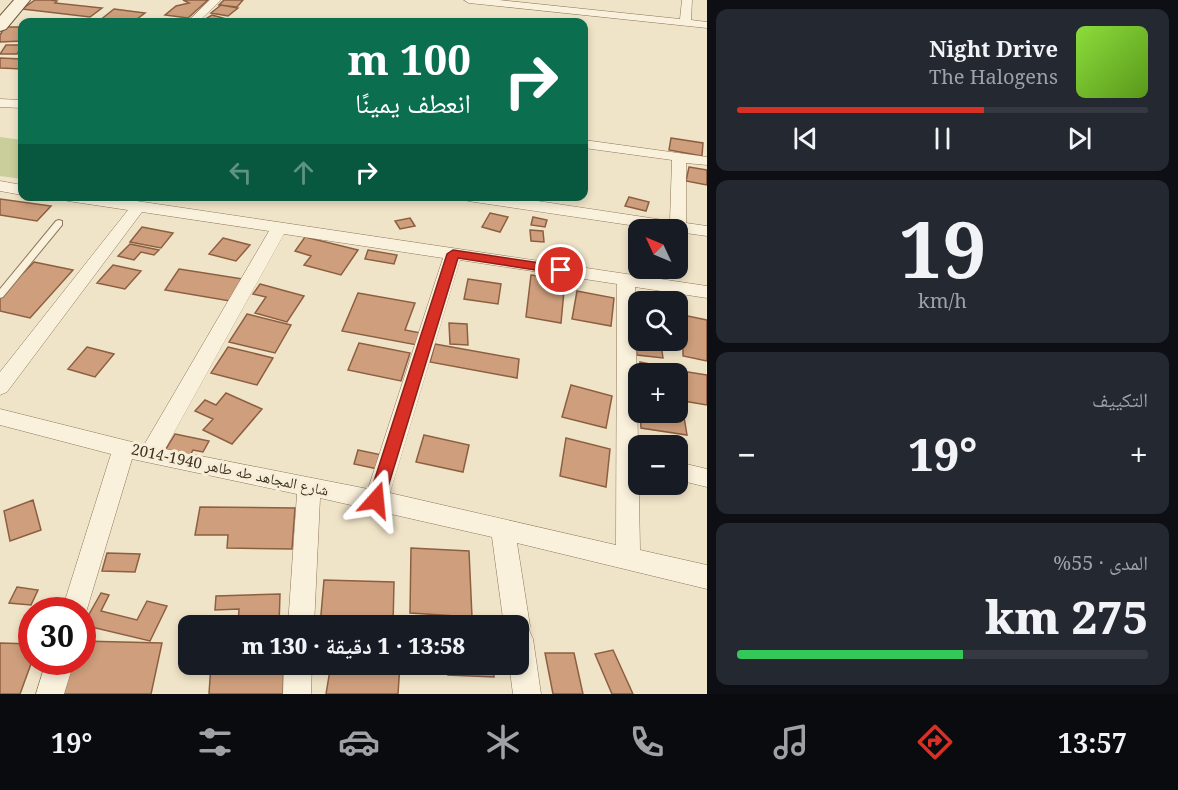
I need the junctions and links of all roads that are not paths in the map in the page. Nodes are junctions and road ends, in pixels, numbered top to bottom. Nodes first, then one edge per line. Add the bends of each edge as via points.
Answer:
1 (22, 0) edge
2 (216, 0) edge
3 (469, 0) edge
4 (687, 0) edge
5 (536, 3) edge
6 (591, 6) edge
7 (196, 18) edge
8 (685, 22) junction
9 (707, 25) edge
10 (0, 26) edge
11 (0, 103) edge
12 (18, 104) edge
13 (588, 145) edge
14 (679, 157) junction
15 (707, 161) edge
16 (0, 186) edge
17 (18, 189) edge
18 (100, 201) edge
19 (541, 202) edge
20 (138, 207) junction
21 (638, 219) edge
22 (678, 219) edge
23 (59, 223) dead end
24 (279, 228) junction
25 (688, 228) edge
26 (707, 231) edge
27 (453, 254) junction
28 (626, 280) junction
29 (707, 292) edge
30 (0, 295) edge
31 (0, 387) edge
32 (0, 417) edge
33 (632, 435) edge
34 (124, 448) junction
35 (150, 455) junction
36 (688, 473) edge
37 (707, 478) edge
38 (309, 487) junction
39 (631, 495) edge
40 (376, 500) junction
41 (503, 529) junction
42 (628, 558) junction
43 (707, 577) edge
44 (79, 597) edge
45 (302, 615) edge
46 (515, 615) edge
47 (56, 675) edge
48 (298, 675) edge
49 (524, 675) edge
50 (50, 694) edge
51 (297, 694) edge
52 (527, 694) edge

1 - 10 main road
2 - 7 street
3 - 5 street
4 - 8 street
5 - 6 street
6 - 8 street
8 - 9 street
11 - 12 street
13 - 14 street
14 - 15 street
14 - 22 street
16 - 17 street
18 - 20 street
19 - 21 street
20 - 24 street
20 - 31 street
23 - 30 lane
24 - 27 street
24 - 35 street
25 - 26 street
27 - 28 street
27 - 40 street
28 - 29 street
28 - 33 street
32 - 34 street, شارع المجاهد طه طاهر 1940-2014
34 - 35 street, شارع المجاهد طه طاهر 1940-2014
34 - 44 street
35 - 38 street, شارع المجاهد طه طاهر 1940-2014
36 - 37 street
38 - 40 street, شارع المجاهد طه طاهر 1940-2014
38 - 45 street
39 - 42 street
40 - 41 street, شارع المجاهد طه طاهر 1940-2014
41 - 42 street, شارع المجاهد طه طاهر 1940-2014
41 - 46 street
42 - 43 street, شارع المجاهد طه طاهر 1940-2014
47 - 50 street
48 - 51 street
49 - 52 street

